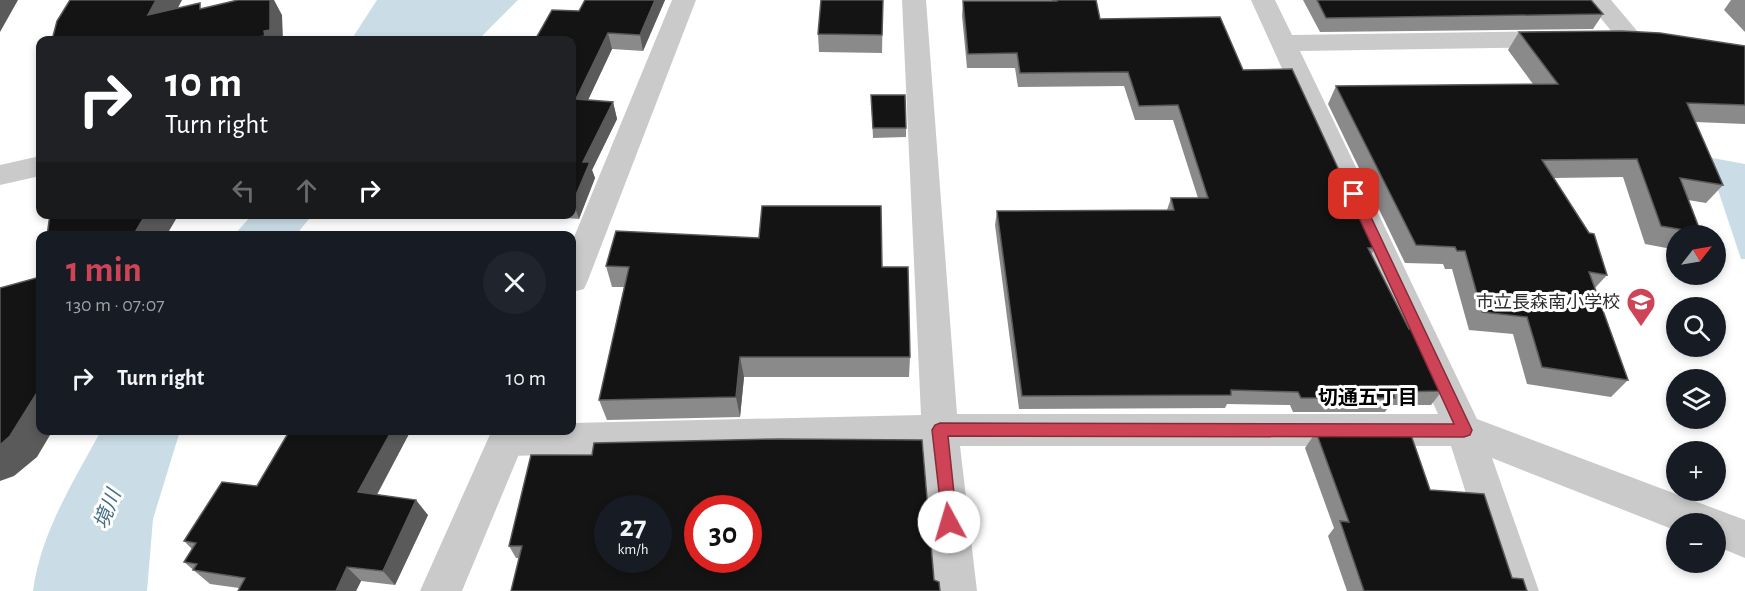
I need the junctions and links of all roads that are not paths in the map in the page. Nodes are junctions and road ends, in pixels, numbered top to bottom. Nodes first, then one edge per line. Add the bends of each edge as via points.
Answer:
1 (684, 0) edge
2 (914, 0) edge
3 (1263, 0) edge
4 (1598, 0) edge
5 (1284, 43) junction
6 (36, 166) edge
7 (0, 175) edge
8 (576, 270) edge
9 (940, 430) junction
10 (1464, 430) junction
11 (576, 434) edge
12 (509, 435) edge
13 (1677, 513) edge
14 (1726, 532) edge
15 (1745, 539) edge
16 (441, 591) edge
17 (956, 591) edge
18 (1518, 591) edge

1 - 8 street
2 - 9 street
3 - 5 street
4 - 5 street via 1642,39
5 - 10 street
6 - 7 street
9 - 10 street
9 - 11 street
9 - 17 street
10 - 13 street
10 - 18 street
12 - 16 street
14 - 15 street

